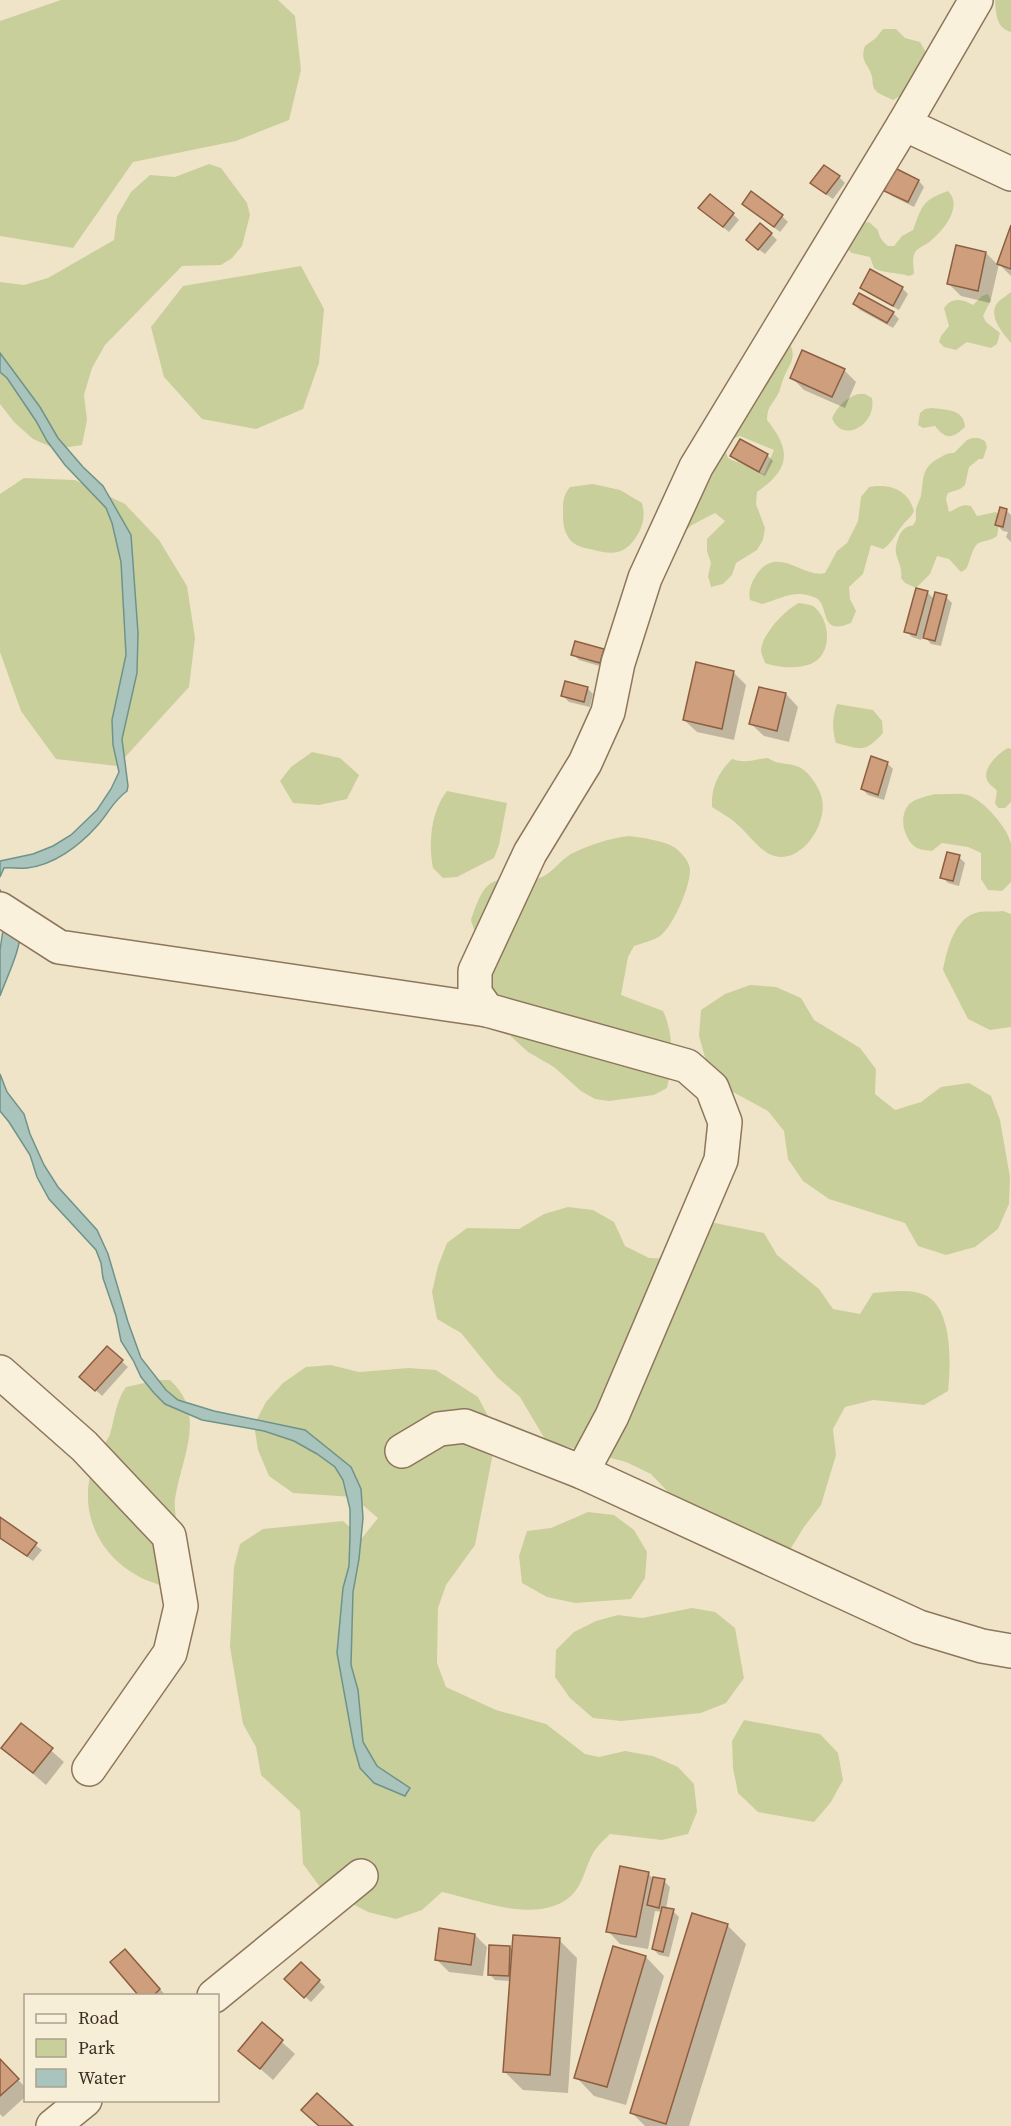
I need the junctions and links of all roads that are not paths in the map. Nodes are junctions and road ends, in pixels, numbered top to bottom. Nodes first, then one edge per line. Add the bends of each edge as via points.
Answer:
1 (976, 0) edge
2 (904, 124) junction
3 (1011, 174) edge
4 (0, 909) edge
5 (487, 1010) junction
6 (0, 1372) edge
7 (402, 1451) dead end
8 (582, 1472) junction
9 (1011, 1651) edge
10 (89, 1769) dead end
11 (361, 1876) dead end
12 (215, 1994) edge
13 (83, 2102) edge
14 (53, 2126) edge

1 - 2 street
2 - 3 street
2 - 5 street via 696,467 645,578 618,663 608,712 585,763 530,853 475,971 475,993
4 - 5 street via 59,947
5 - 8 street via 687,1066 712,1088 725,1122 722,1160 612,1416
6 - 10 street via 84,1446 169,1536 180,1606 170,1653
7 - 8 street via 440,1429 465,1426
8 - 9 street via 919,1627
11 - 12 street
13 - 14 street

